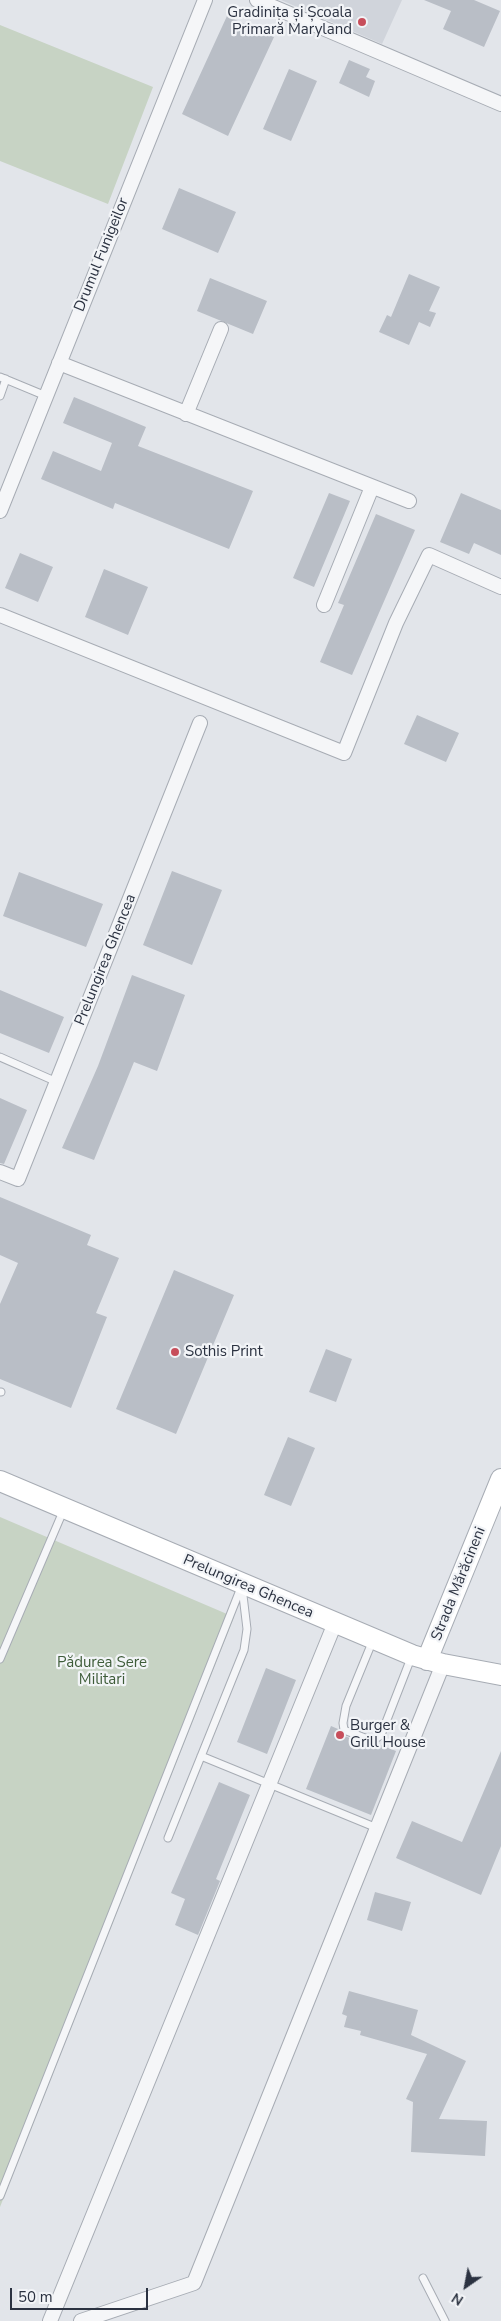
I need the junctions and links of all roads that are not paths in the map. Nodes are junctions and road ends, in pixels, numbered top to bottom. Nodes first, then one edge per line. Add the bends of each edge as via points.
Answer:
1 (205, 0) edge
2 (257, 0) edge
3 (501, 104) edge
4 (220, 329) dead end
5 (59, 364) junction
6 (3, 378) edge
7 (0, 396) edge
8 (46, 396) junction
9 (186, 414) junction
10 (372, 487) junction
11 (409, 502) dead end
12 (0, 510) edge
13 (501, 586) edge
14 (324, 605) dead end
15 (0, 615) edge
16 (200, 723) dead end
17 (0, 1057) edge
18 (57, 1082) junction
19 (0, 1172) edge
20 (501, 1479) edge
21 (0, 1481) edge
22 (64, 1509) junction
23 (242, 1584) junction
24 (334, 1623) junction
25 (373, 1639) junction
26 (0, 1659) edge
27 (428, 1659) junction
28 (501, 1675) edge
29 (201, 1756) junction
30 (269, 1784) junction
31 (377, 1828) junction
32 (168, 1838) dead end
33 (0, 2196) edge
34 (423, 2278) dead end
35 (50, 2321) edge
36 (81, 2321) edge
37 (445, 2321) edge

1 - 5 street, Drumul Funigeilor
2 - 3 street
4 - 9 street
5 - 8 street, Drumul Funigeilor
5 - 9 street
6 - 7 lane
6 - 8 lane
8 - 12 street, Drumul Funigeilor
9 - 10 street
10 - 11 street
10 - 14 street
13 - 15 street via 429,555 396,622 344,753
16 - 18 street, Prelungirea Ghencea
17 - 18 lane
18 - 19 street, Prelungirea Ghencea via 18,1179
20 - 27 main road, Strada Mărăcineni
21 - 22 main road, Prelungirea Ghencea
22 - 23 main road, Prelungirea Ghencea
22 - 26 lane
23 - 24 main road, Prelungirea Ghencea
23 - 29 lane via 246,1643
23 - 33 lane
24 - 25 main road, Prelungirea Ghencea
24 - 30 street
25 - 27 main road, Prelungirea Ghencea
25 - 27 lane via 346,1706 343,1723 344,1730 360,1737 373,1741 381,1735
27 - 28 main road, Prelungirea Ghencea
27 - 31 street
29 - 30 lane
29 - 32 lane
30 - 31 lane
30 - 35 street
31 - 36 street via 194,2283
34 - 37 lane

